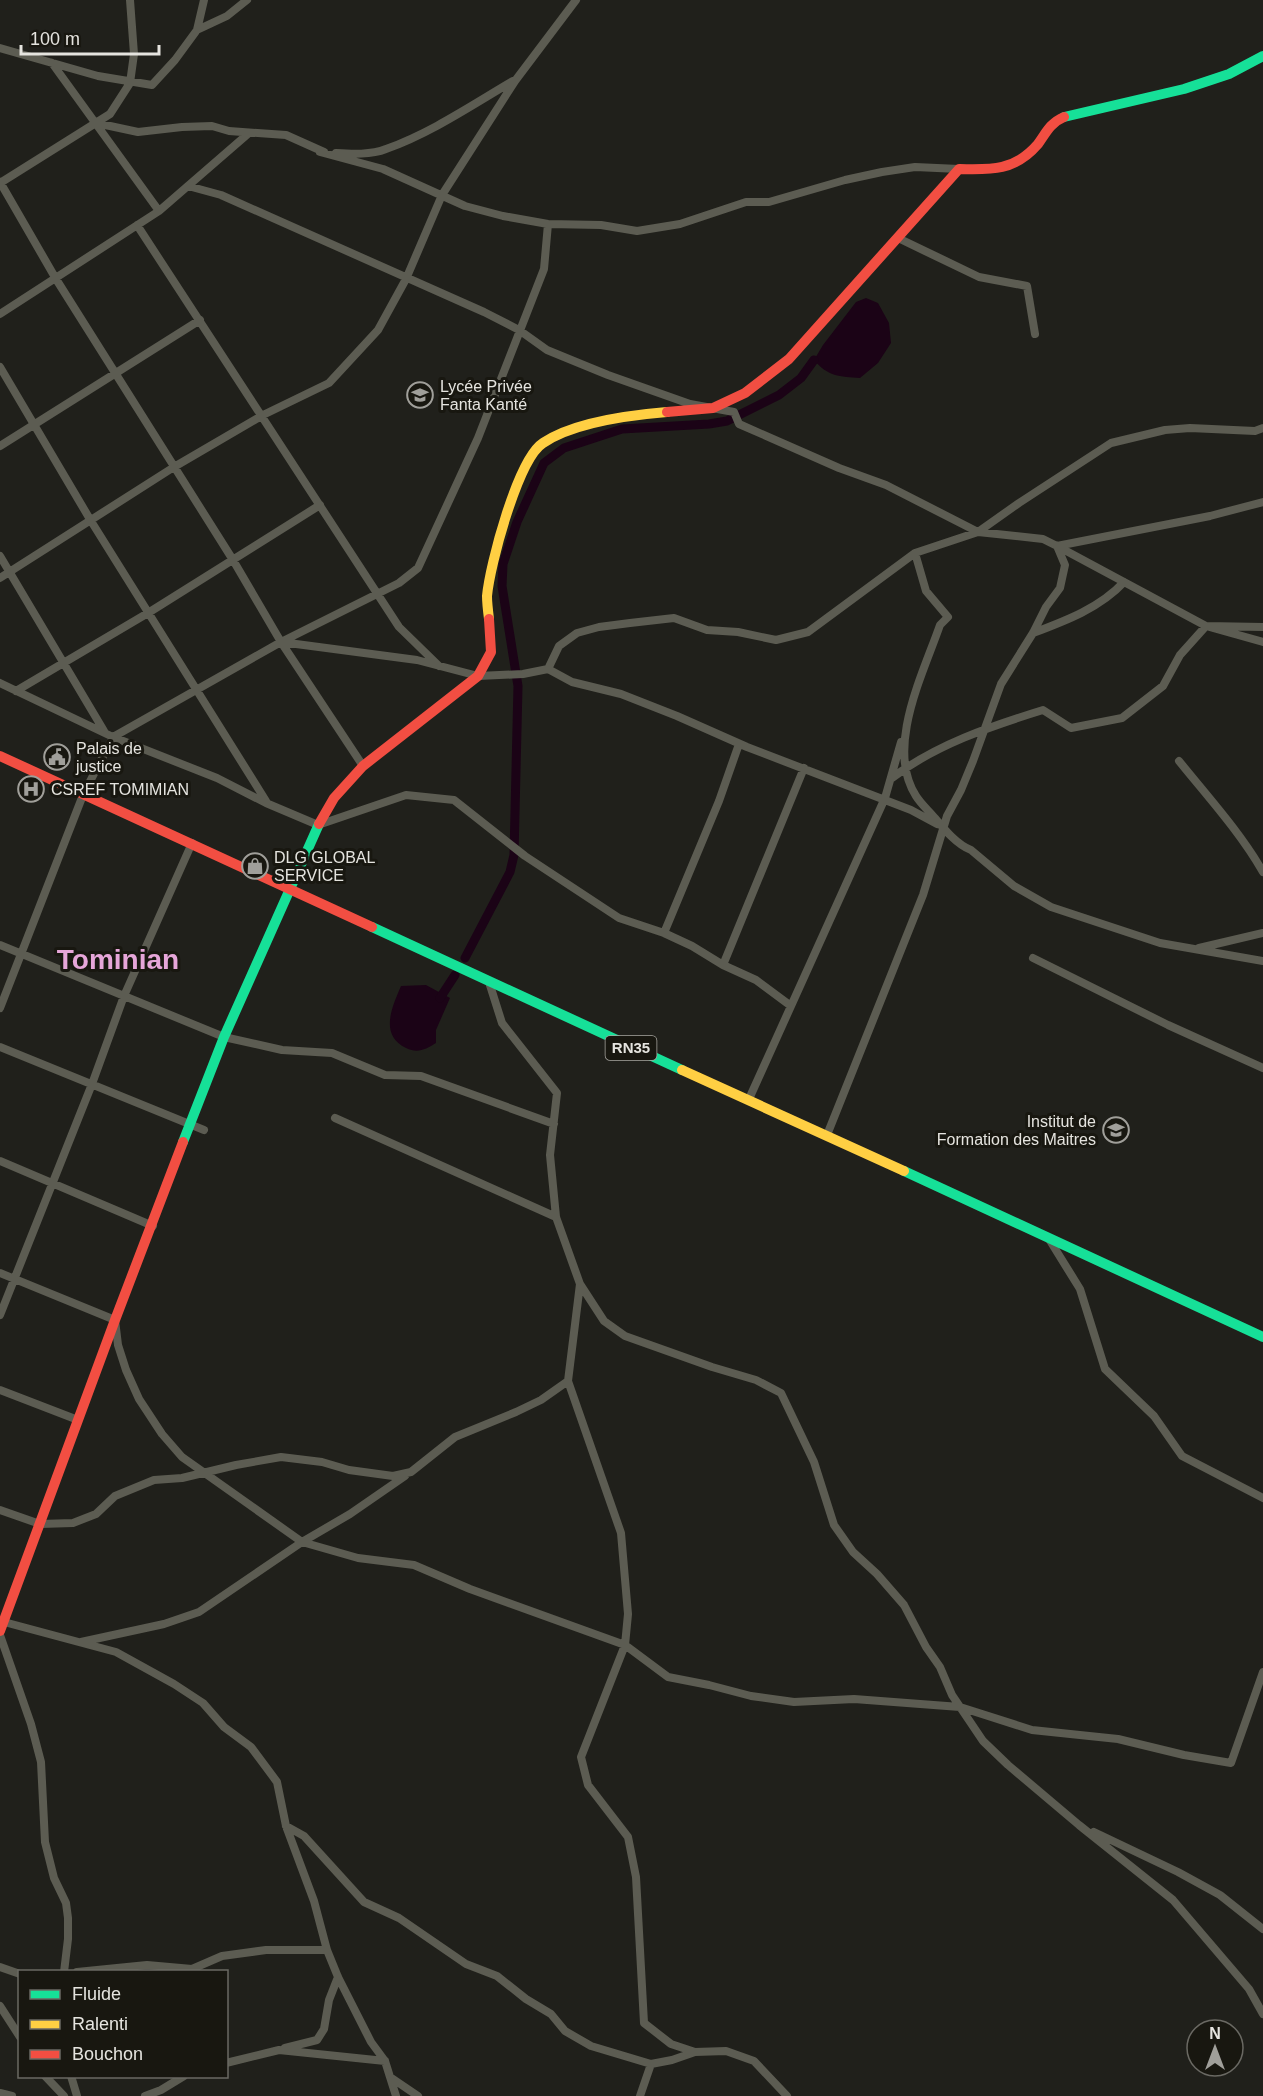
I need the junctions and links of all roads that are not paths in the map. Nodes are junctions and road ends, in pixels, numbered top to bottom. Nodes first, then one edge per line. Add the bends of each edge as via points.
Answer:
1 (130, 0) edge
2 (204, 0) edge
3 (247, 0) edge
4 (576, 0) edge
5 (197, 30) junction
6 (2, 50) edge
7 (1263, 56) edge
8 (52, 63) junction
9 (515, 81) junction
10 (130, 82) junction
11 (96, 123) junction
12 (249, 133) junction
13 (320, 152) junction
14 (959, 169) junction
15 (0, 183) edge
16 (188, 186) junction
17 (442, 195) junction
18 (159, 210) junction
19 (548, 224) junction
20 (137, 225) junction
21 (898, 238) junction
22 (56, 279) junction
23 (406, 279) junction
24 (0, 314) edge
25 (200, 320) junction
26 (519, 330) junction
27 (1035, 334) dead end
28 (0, 367) edge
29 (115, 373) junction
30 (713, 408) junction
31 (263, 415) junction
32 (34, 425) junction
33 (1259, 430) edge
34 (1263, 436) edge
35 (0, 446) edge
36 (174, 467) junction
37 (1263, 502) edge
38 (320, 505) junction
39 (91, 521) junction
40 (978, 532) junction
41 (1057, 546) junction
42 (915, 553) junction
43 (0, 556) edge
44 (232, 560) junction
45 (9, 573) junction
46 (0, 578) edge
47 (1124, 582) junction
48 (377, 594) junction
49 (148, 613) junction
50 (1206, 626) junction
51 (1263, 627) edge
52 (1033, 633) junction
53 (281, 642) junction
54 (1263, 642) edge
55 (65, 663) junction
56 (439, 666) junction
57 (548, 669) junction
58 (478, 676) junction
59 (0, 683) edge
60 (198, 690) junction
61 (16, 691) junction
62 (985, 728) junction
63 (904, 732) junction
64 (109, 735) junction
65 (739, 744) junction
66 (0, 756) edge
67 (1179, 761) dead end
68 (363, 766) junction
69 (804, 768) junction
70 (906, 768) junction
71 (892, 778) junction
72 (84, 795) junction
73 (885, 798) junction
74 (267, 802) junction
75 (318, 825) junction
76 (943, 828) junction
77 (192, 843) junction
78 (1263, 872) edge
79 (290, 888) junction
80 (664, 933) junction
81 (1263, 933) edge
82 (0, 945) edge
83 (1194, 949) junction
84 (22, 955) junction
85 (1033, 958) dead end
86 (1263, 961) edge
87 (723, 965) junction
88 (489, 980) junction
89 (124, 996) junction
90 (791, 1006) junction
91 (0, 1008) edge
92 (224, 1036) junction
93 (0, 1047) edge
94 (1263, 1068) edge
95 (92, 1084) junction
96 (749, 1099) junction
97 (335, 1118) dead end
98 (554, 1124) junction
99 (191, 1125) junction
100 (204, 1130) dead end
101 (827, 1135) junction
102 (0, 1161) edge
103 (52, 1183) junction
104 (556, 1217) junction
105 (153, 1226) junction
106 (1048, 1237) junction
107 (0, 1273) edge
108 (15, 1279) junction
109 (580, 1284) junction
110 (0, 1315) edge
111 (115, 1320) junction
112 (1263, 1337) edge
113 (568, 1381) junction
114 (0, 1390) edge
115 (78, 1420) junction
116 (411, 1472) junction
117 (205, 1473) junction
118 (1263, 1498) edge
119 (0, 1510) edge
120 (40, 1524) junction
121 (302, 1542) junction
122 (2, 1624) edge
123 (0, 1635) edge
124 (80, 1642) junction
125 (625, 1645) junction
126 (1263, 1672) edge
127 (960, 1707) junction
128 (1079, 1825) junction
129 (286, 1826) junction
130 (1263, 1929) edge
131 (327, 1950) junction
132 (0, 1968) edge
133 (64, 1970) edge
134 (89, 1970) edge
135 (18, 1973) edge
136 (338, 1977) junction
137 (0, 2006) edge
138 (1263, 2014) edge
139 (18, 2034) edge
140 (279, 2050) junction
141 (695, 2052) junction
142 (385, 2061) junction
143 (228, 2063) edge
144 (651, 2064) junction
145 (47, 2078) edge
146 (72, 2078) edge
147 (181, 2078) edge
148 (390, 2078) junction
149 (0, 2093) edge
150 (12, 2096) edge
151 (64, 2096) edge
152 (76, 2096) edge
153 (144, 2096) edge
154 (396, 2096) edge
155 (418, 2096) edge
156 (640, 2096) edge
157 (787, 2096) edge

1 - 10 street via 134,54
2 - 5 street
3 - 5 street via 227,16
4 - 9 street
5 - 10 street via 153,85
6 - 8 street
7 - 14 street via 1229,74 1184,89 1061,118 1013,164 993,170
8 - 10 street
8 - 11 street
9 - 13 street via 385,150 356,154
9 - 17 street
10 - 11 street via 110,114
11 - 12 street via 138,132 212,126
11 - 15 street
11 - 18 street
12 - 13 street via 286,135
12 - 16 street
13 - 17 street via 383,169
14 - 19 street via 915,167 882,172 769,202 746,202 680,224 637,231 601,225
14 - 21 street
15 - 22 street
16 - 18 street
16 - 23 street via 221,195
17 - 19 street via 465,206
17 - 23 street
18 - 20 street
19 - 26 street via 544,269
20 - 22 street
20 - 25 street
21 - 27 street via 979,277 1027,286
21 - 30 street via 789,359 745,393
22 - 24 street
22 - 29 street
23 - 26 street
23 - 31 street via 378,330 329,383
25 - 29 street
25 - 31 street
26 - 30 street via 547,350 608,375 690,404
26 - 48 street via 478,438 424,557 418,568 399,583
28 - 32 street
29 - 32 street
29 - 36 street
30 - 40 street via 734,412 739,424 886,485
30 - 58 street via 634,415 576,428 542,443 527,460 496,545 487,597 491,652
31 - 36 street
31 - 38 street
32 - 35 street
32 - 39 street
33 - 34 street
33 - 40 street via 1165,430 1111,442
36 - 39 street
36 - 44 street
37 - 41 street via 1189,521
38 - 44 street
38 - 48 street
39 - 45 street
39 - 49 street
40 - 41 street via 1043,539
40 - 42 street
41 - 47 street
41 - 52 street via 1065,566 1060,588
42 - 57 street via 808,632 776,640 707,630 674,618 630,622 577,633 559,646
42 - 63 street via 926,591 948,617 940,625
43 - 45 street
44 - 49 street
44 - 53 street
45 - 46 street
45 - 55 street
47 - 50 street
47 - 52 street via 1114,593 1074,617
48 - 53 street
48 - 56 street via 399,627
49 - 55 street
49 - 60 street
50 - 51 street
50 - 54 street
50 - 62 street via 1180,655 1164,686 1122,718 1071,728 1043,710
52 - 62 street via 1001,684
53 - 56 street
53 - 60 street
53 - 68 street
55 - 61 street
55 - 64 street
56 - 58 street
57 - 58 street
57 - 65 street via 572,682 621,694
58 - 68 street
59 - 61 street
60 - 64 street
60 - 74 street
61 - 64 street
62 - 70 street
62 - 76 street
63 - 70 street
63 - 71 street
64 - 72 street
64 - 74 street
65 - 69 street
65 - 80 street
66 - 72 street, RN35
67 - 78 street
68 - 75 street via 334,798
69 - 73 street
69 - 87 street
70 - 71 street
70 - 76 street via 915,795
71 - 73 street
72 - 77 street, RN35
72 - 84 street
73 - 76 street
73 - 90 street
74 - 75 street
75 - 79 street
75 - 80 street via 406,795 454,800 525,856 619,918
76 - 83 street via 1014,886 1051,907 1160,943
76 - 101 street via 923,895
77 - 79 street, RN35
77 - 89 street
79 - 88 street, RN35
79 - 92 street
80 - 87 street
81 - 83 street
82 - 84 street
83 - 86 street
84 - 89 street
84 - 91 street
85 - 94 street
87 - 90 street via 756,980
88 - 96 street, RN35
88 - 98 street via 502,1023 557,1093
89 - 92 street
89 - 95 street
90 - 96 street
92 - 98 street via 282,1050 332,1053 385,1075 422,1076
92 - 99 street
93 - 95 street
95 - 99 street
95 - 103 street
96 - 101 street, RN35
97 - 104 street
98 - 104 street via 550,1155
99 - 100 street
99 - 105 street
101 - 106 street, RN35
102 - 103 street
103 - 105 street
103 - 108 street
104 - 109 street
105 - 111 street
106 - 112 street, RN35
106 - 118 street via 1080,1289 1105,1369 1154,1416 1182,1456
107 - 108 street
108 - 110 street
108 - 111 street
109 - 113 street
109 - 127 street via 604,1321 625,1336 756,1380 781,1393 814,1462 834,1525 853,1552 904,1605
111 - 115 street
111 - 117 street via 118,1345 139,1399 182,1457
113 - 116 street via 541,1400 455,1437
113 - 125 street via 621,1533 628,1614
114 - 115 street
115 - 120 street
116 - 117 street via 393,1476 281,1457
116 - 121 street
117 - 120 street via 154,1480 115,1496 96,1514 73,1523
117 - 121 street
119 - 120 street
120 - 122 street
121 - 124 street via 199,1612 164,1624
121 - 125 street via 358,1558 414,1565
122 - 124 street
123 - 133 street via 40,1762 45,1842 68,1918
124 - 129 street via 116,1652 202,1703 224,1727 251,1747 277,1782
125 - 127 street via 668,1677 751,1696 794,1702 854,1699
125 - 141 street via 581,1757 588,1785 628,1837 639,1907 644,2022 671,2044
126 - 127 street via 1231,1763 1118,1739 1032,1730
127 - 128 street via 983,1741
128 - 130 street via 1220,1895
128 - 138 street via 1173,1900 1249,1989
129 - 131 street via 314,1901
129 - 144 street via 304,1836 364,1902 399,1918 466,1964 498,1976 550,2014 565,2031 591,2046
131 - 134 street via 266,1950 222,1956 192,1969 147,1965
131 - 136 street
132 - 135 street
136 - 140 street via 324,2029 317,2040
136 - 142 street via 370,2042
137 - 139 street
140 - 142 street
140 - 143 street
141 - 144 street
141 - 157 street via 726,2051 754,2061
142 - 148 street
144 - 156 street
145 - 151 street
146 - 152 street
147 - 153 street
148 - 154 street
148 - 155 street
149 - 150 street

